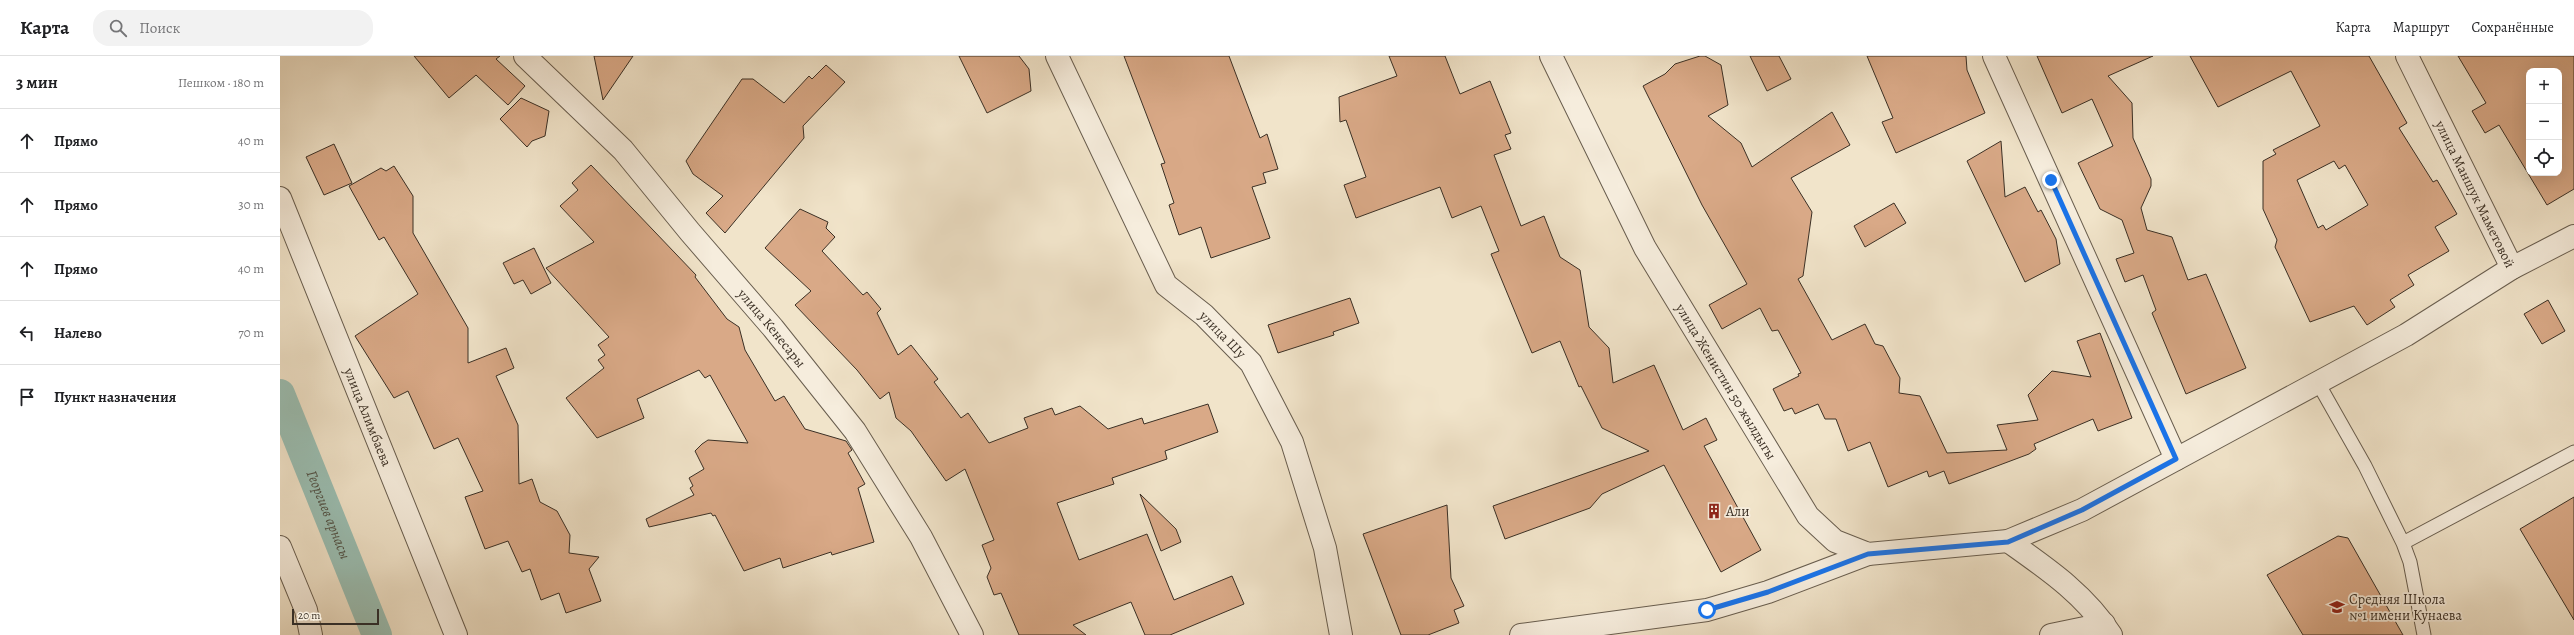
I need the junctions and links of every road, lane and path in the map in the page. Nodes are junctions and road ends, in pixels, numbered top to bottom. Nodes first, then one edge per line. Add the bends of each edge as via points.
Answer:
1 (525, 56) edge
2 (1057, 56) edge
3 (1551, 56) edge
4 (1994, 56) edge
5 (2408, 56) edge
6 (280, 198) edge
7 (2574, 236) edge
8 (2512, 268) junction
9 (2318, 383) junction
10 (2574, 452) edge
11 (2176, 459) junction
12 (2008, 542) junction
13 (2403, 543) junction
14 (280, 547) edge
15 (1868, 554) junction
16 (2107, 629) edge
17 (312, 635) edge
18 (456, 635) edge
19 (972, 635) edge
20 (1341, 635) edge
21 (1521, 635) edge
22 (2051, 635) edge
23 (2424, 635) edge

1 - 19 street, улица Кенесары via 623,150 773,328 855,431 921,537
2 - 20 street, улица Шу via 1166,285 1204,315 1251,362 1292,442 1325,548
3 - 15 street, улица Женистин 50 жылдыгы via 1645,248 1808,516 1835,541
4 - 11 street
5 - 8 street, улица Маншук Маметовой
6 - 18 street, улица Алимбаева
7 - 8 street, улица Маншук Маметовой
8 - 9 street, улица Женистин 50 жылдыгы via 2406,336
9 - 11 street, улица Женистин 50 жылдыгы
9 - 13 lane via 2365,466
10 - 13 lane
11 - 12 street, улица Женистин 50 жылдыгы via 2082,510
12 - 15 street, улица Женистин 50 жылдыгы
12 - 16 street via 2063,580
13 - 23 lane via 2410,562
14 - 17 street via 306,610
15 - 21 street via 1768,592 1707,610
16 - 22 street

